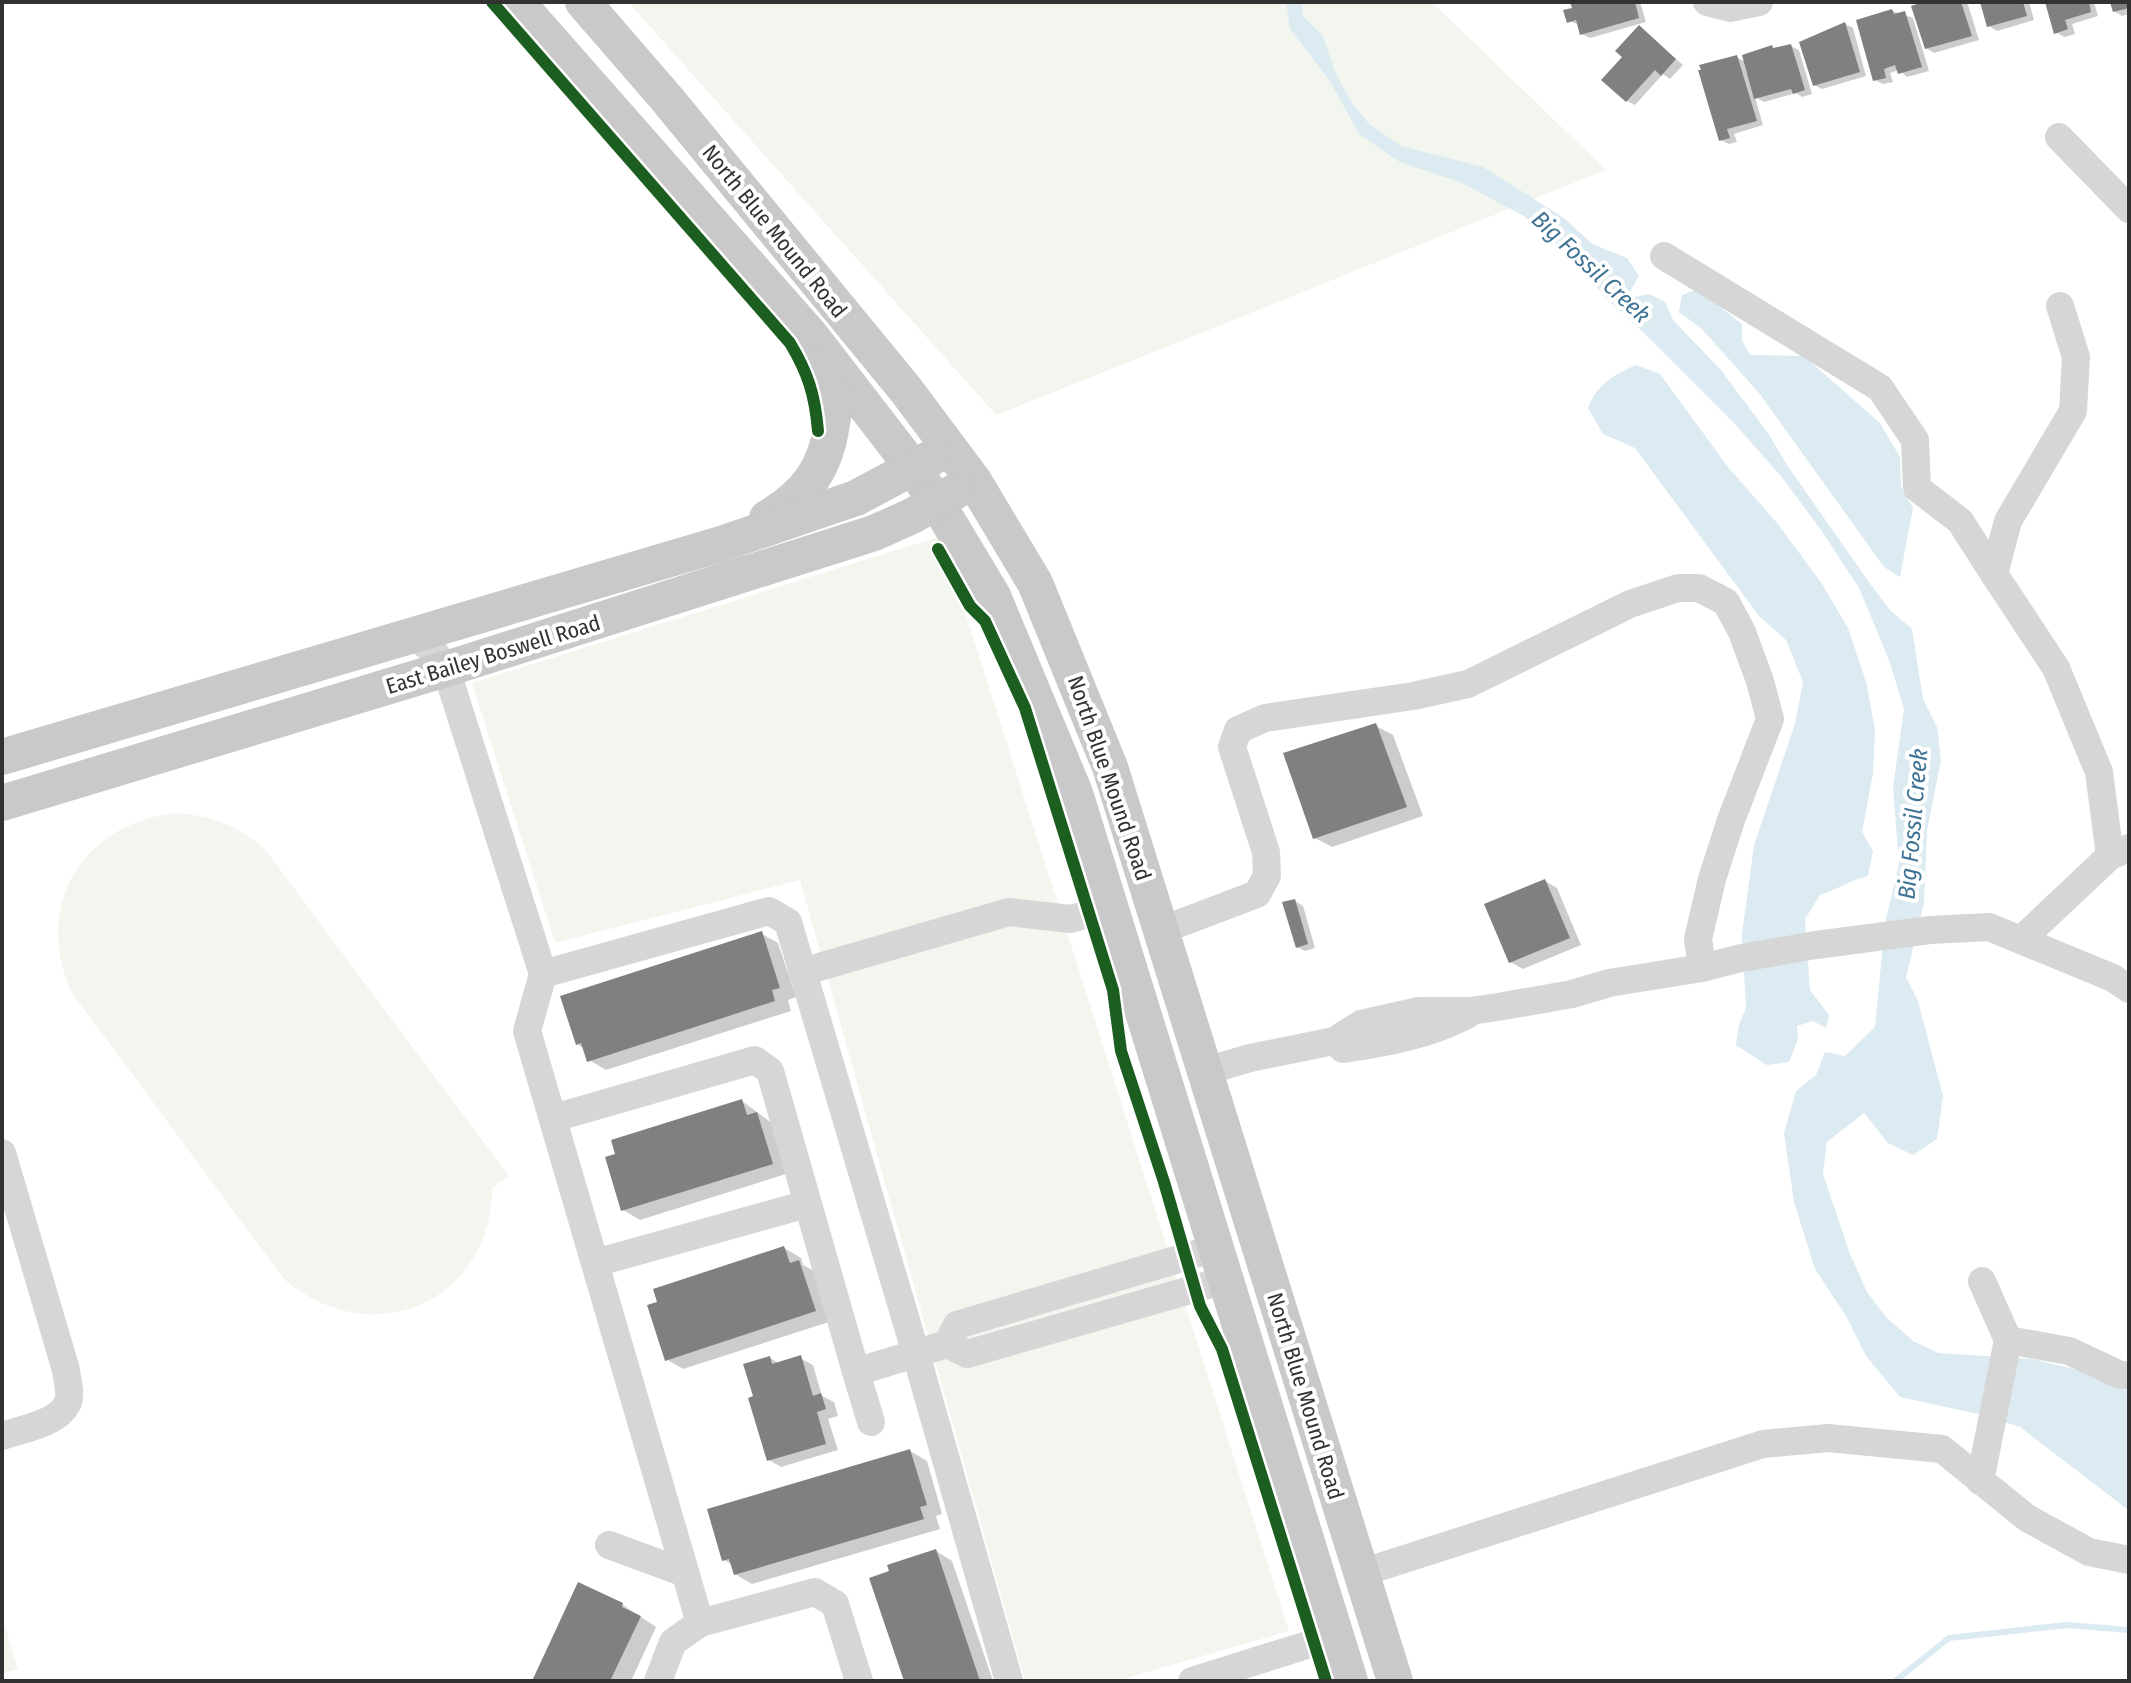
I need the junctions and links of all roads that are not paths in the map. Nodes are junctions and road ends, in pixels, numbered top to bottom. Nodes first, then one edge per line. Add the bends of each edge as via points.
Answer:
1 (517, 2) edge
2 (583, 2) edge
3 (1707, 2) edge
4 (1759, 2) edge
5 (2059, 137) dead end
6 (2129, 209) edge
7 (1664, 256) dead end
8 (2060, 306) dead end
9 (812, 337) junction
10 (948, 448) junction
11 (913, 468) junction
12 (974, 481) junction
13 (936, 501) junction
14 (721, 544) junction
15 (1994, 574) junction
16 (411, 635) junction
17 (446, 669) junction
18 (196, 699) junction
19 (17, 753) edge
20 (2, 772) edge
21 (51, 788) junction
22 (2, 803) edge
23 (2120, 852) edge
24 (1112, 906) junction
25 (1162, 930) junction
26 (2021, 940) junction
27 (1702, 968) junction
28 (802, 972) junction
29 (543, 974) junction
30 (2129, 989) edge
31 (1206, 1071) junction
32 (554, 1118) junction
33 (2, 1153) edge
34 (807, 1204) junction
35 (595, 1263) junction
36 (1220, 1264) junction
37 (1982, 1281) dead end
38 (2008, 1340) junction
39 (916, 1354) junction
40 (856, 1372) junction
41 (2129, 1376) edge
42 (871, 1422) dead end
43 (2, 1436) edge
44 (1327, 1466) junction
45 (1980, 1481) junction
46 (609, 1545) dead end
47 (2129, 1560) edge
48 (685, 1573) junction
49 (1361, 1573) junction
50 (700, 1623) junction
51 (1336, 1636) junction
52 (658, 1681) edge
53 (859, 1681) edge
54 (1009, 1681) edge
55 (1192, 1681) edge
56 (1350, 1681) edge
57 (1395, 1681) edge

1 - 9 main road, North Blue Mound Road
2 - 10 main road, North Blue Mound Road via 906,390
3 - 4 street via 1730,8
5 - 6 street
7 - 15 street via 1880,388 1915,440 1917,488 1960,521
8 - 15 street via 2076,357 2073,411 2008,521
9 - 11 main road, North Blue Mound Road
9 - 14 main road, North Blue Mound Road via 834,404 824,460 789,504
10 - 11 main road, East Bailey Boswell Road
10 - 12 main road, North Blue Mound Road
11 - 13 main road, North Blue Mound Road
11 - 14 main road, East Bailey Boswell Road via 856,498
12 - 13 main road, East Bailey Boswell Road
12 - 25 main road, North Blue Mound Road via 1035,583 1062,646 1110,767
13 - 17 main road, East Bailey Boswell Road via 874,533
13 - 24 main road, North Blue Mound Road via 993,596 1075,793
14 - 16 main road, East Bailey Boswell Road
15 - 23 street via 2056,668 2099,772
16 - 17 street via 433,650
16 - 18 main road, East Bailey Boswell Road
17 - 21 main road, East Bailey Boswell Road
17 - 29 street
18 - 19 main road, East Bailey Boswell Road
18 - 21 main road via 201,717 193,725 100,756
19 - 20 main road via 9,770
21 - 22 main road, East Bailey Boswell Road
23 - 26 street
24 - 28 street via 1071,919 1009,912
24 - 36 main road, North Blue Mound Road
25 - 27 street via 1257,894 1267,876 1266,852 1232,747 1238,730 1265,718 1468,684 1630,604 1678,588 1699,588 1726,602 1742,632 1770,719 1712,879 1698,939
25 - 31 main road, North Blue Mound Road
26 - 27 street via 1989,927 1930,930
26 - 30 street
27 - 31 street via 1475,1011 1440,1029 1380,1044 1343,1049 1334,1041
28 - 29 street via 788,922 769,911
28 - 39 street
29 - 32 street via 527,1031
31 - 44 main road, North Blue Mound Road
32 - 34 street via 755,1060 770,1071
32 - 35 street
33 - 43 street via 69,1393 68,1403 55,1416
34 - 35 street
34 - 40 street
35 - 48 street
36 - 39 street via 957,1325 947,1344
36 - 44 main road via 1230,1246 1243,1260 1295,1423
36 - 51 main road, North Blue Mound Road
37 - 38 street
38 - 41 street via 2069,1351
38 - 45 street
39 - 40 street
39 - 54 street
40 - 42 street
44 - 49 main road, North Blue Mound Road
45 - 47 street via 2027,1518 2089,1552
45 - 49 street via 1942,1449 1828,1438 1763,1444
46 - 48 street
48 - 50 street
49 - 57 main road, North Blue Mound Road
50 - 52 street via 673,1642
50 - 53 street via 815,1592 835,1604
51 - 55 street
51 - 56 main road, North Blue Mound Road

